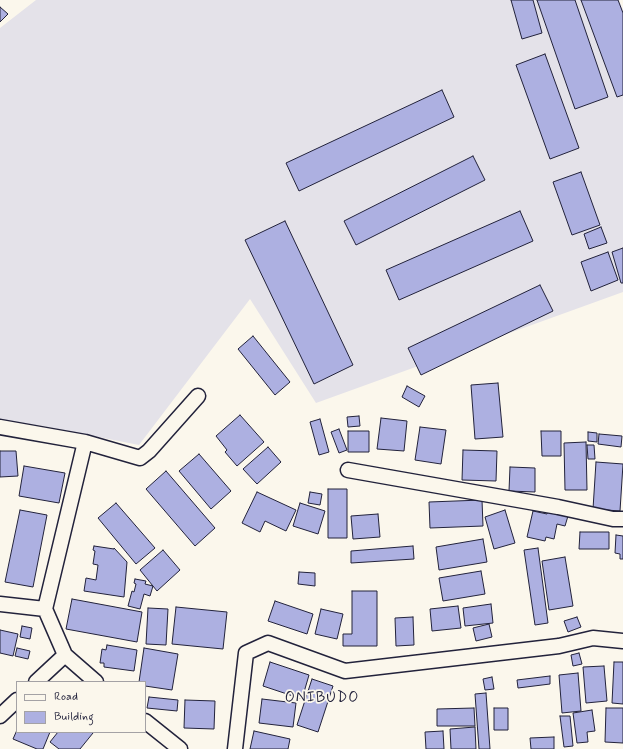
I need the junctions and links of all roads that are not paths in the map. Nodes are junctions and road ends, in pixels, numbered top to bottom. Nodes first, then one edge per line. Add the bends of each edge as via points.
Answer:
1 (198, 396) dead end
2 (0, 428) edge
3 (85, 442) junction
4 (348, 470) dead end
5 (623, 519) edge
6 (0, 604) edge
7 (45, 609) junction
8 (623, 641) edge
9 (65, 655) junction
10 (37, 681) edge
11 (95, 681) edge
12 (16, 701) edge
13 (0, 716) edge
14 (146, 722) edge
15 (180, 749) edge
16 (235, 749) edge

1 - 3 street via 140,458
2 - 3 street
3 - 7 street
4 - 5 street
6 - 7 street
7 - 9 street
8 - 16 street via 593,638 559,646 345,671 268,643 246,653
9 - 10 street
9 - 11 street
12 - 13 street
14 - 15 street

